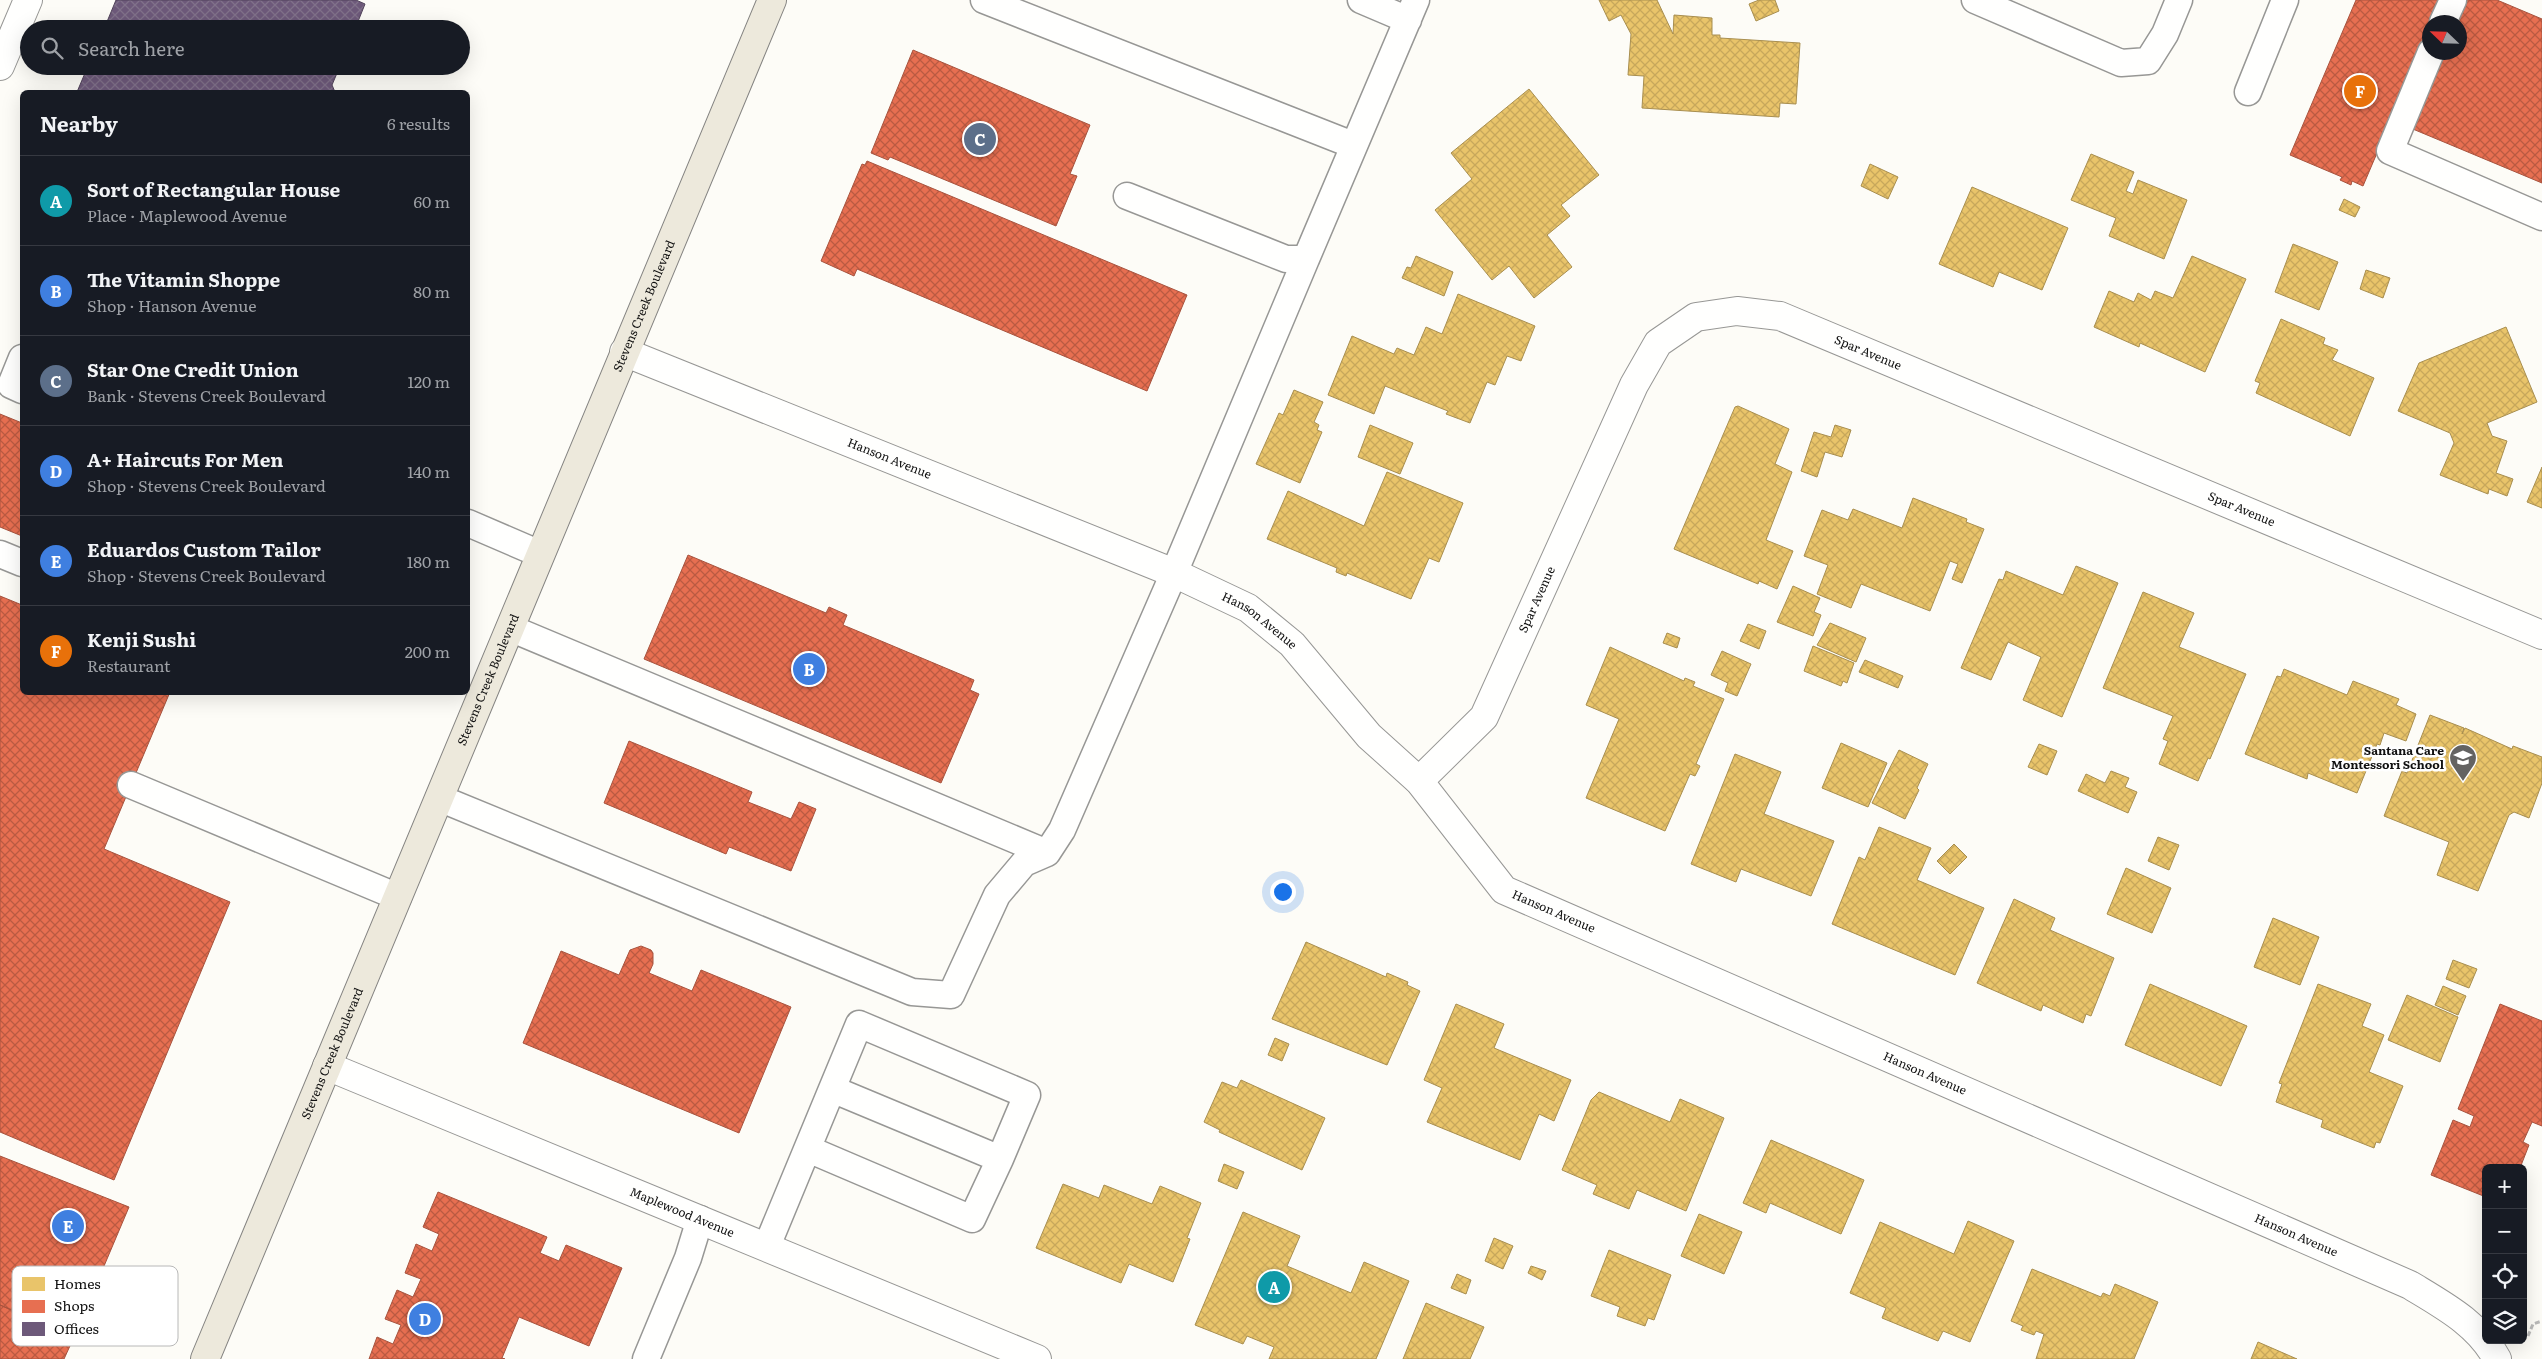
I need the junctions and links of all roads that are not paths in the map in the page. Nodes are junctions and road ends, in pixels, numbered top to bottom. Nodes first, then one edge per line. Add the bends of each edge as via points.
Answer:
1 (28, 0) edge
2 (772, 0) edge
3 (984, 0) edge
4 (1361, 0) edge
5 (1975, 0) edge
6 (2179, 0) edge
7 (2285, 0) edge
8 (2453, 0) edge
9 (1412, 10) edge
10 (2447, 15) edge
11 (2428, 60) edge
12 (0, 66) edge
13 (2248, 92) dead end
14 (1353, 145) junction
15 (1127, 196) dead end
16 (2542, 216) edge
17 (1306, 259) junction
18 (624, 352) junction
19 (20, 363) edge
20 (11, 388) edge
21 (470, 523) edge
22 (0, 554) edge
23 (540, 554) junction
24 (20, 562) edge
25 (1174, 573) junction
26 (510, 628) junction
27 (2542, 635) edge
28 (1419, 781) junction
29 (131, 786) dead end
30 (439, 798) junction
31 (1047, 853) junction
32 (398, 897) junction
33 (327, 1066) junction
34 (832, 1089) junction
35 (808, 1149) junction
36 (1000, 1159) junction
37 (700, 1219) junction
38 (767, 1246) junction
39 (205, 1359) edge
40 (646, 1359) edge
41 (1037, 1359) edge
42 (2497, 1359) edge

1 - 12 street
2 - 18 main road, Stevens Creek Boulevard
3 - 14 lane
4 - 9 lane
5 - 6 lane via 2121,63 2148,61 2165,34
7 - 13 lane
8 - 10 lane
9 - 14 lane
11 - 16 lane via 2390,151
14 - 17 lane
15 - 17 lane via 1286,260
17 - 25 lane
18 - 23 main road, Stevens Creek Boulevard
18 - 25 street, Hanson Avenue
19 - 20 lane
21 - 23 lane
22 - 24 lane
23 - 26 main road, Stevens Creek Boulevard
25 - 28 street, Hanson Avenue via 1248,608 1292,644 1368,736
25 - 31 lane via 1062,830
26 - 30 main road, Stevens Creek Boulevard
26 - 31 lane
27 - 28 street, Spar Avenue via 1780,316 1737,311 1696,317 1658,343 1634,385 1484,717
28 - 42 street, Hanson Avenue via 1504,890 2410,1285 2458,1314 2492,1349
29 - 32 lane
30 - 31 lane via 912,992 951,995 997,895 1024,863
30 - 32 main road, Stevens Creek Boulevard
32 - 33 main road, Stevens Creek Boulevard
33 - 37 street, Maplewood Avenue
33 - 39 main road, Stevens Creek Boulevard
34 - 35 lane
34 - 36 lane
34 - 36 lane via 859,1024 1027,1095
35 - 36 lane via 972,1219
35 - 38 lane
37 - 38 street, Maplewood Avenue
37 - 40 lane via 688,1258
38 - 41 street, Maplewood Avenue

